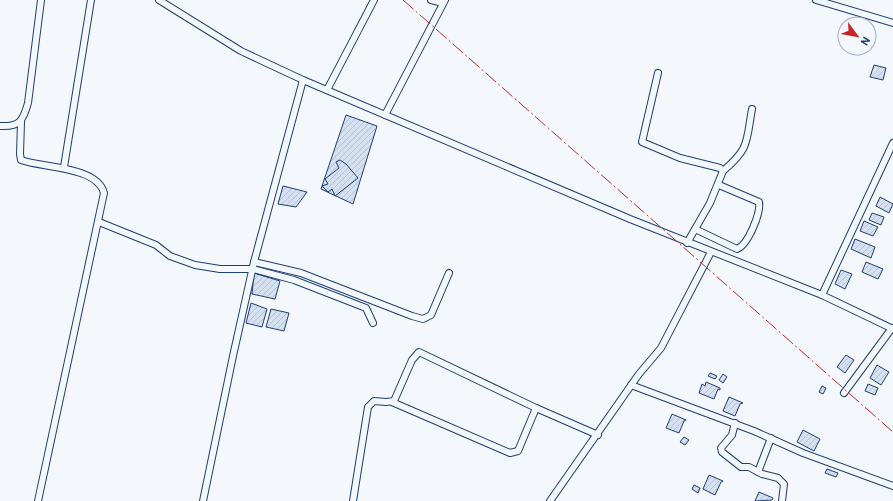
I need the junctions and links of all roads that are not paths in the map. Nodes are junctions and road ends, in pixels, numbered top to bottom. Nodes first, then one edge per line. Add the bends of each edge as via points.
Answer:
1 (41, 0) edge
2 (91, 0) edge
3 (159, 0) edge
4 (374, 0) edge
5 (432, 0) edge
6 (816, 0) edge
7 (169, 2) edge
8 (444, 2) edge
9 (893, 23) edge
10 (658, 73) dead end
11 (304, 80) junction
12 (327, 90) junction
13 (752, 109) dead end
14 (385, 115) junction
15 (21, 122) junction
16 (0, 126) edge
17 (893, 143) edge
18 (64, 168) junction
19 (723, 171) junction
20 (719, 184) junction
21 (99, 222) junction
22 (695, 229) junction
23 (687, 243) junction
24 (711, 252) junction
25 (254, 262) junction
26 (253, 269) junction
27 (448, 273) dead end
28 (822, 295) junction
29 (373, 323) dead end
30 (892, 329) edge
31 (631, 385) junction
32 (844, 393) dead end
33 (392, 402) junction
34 (536, 408) junction
35 (735, 424) junction
36 (598, 435) junction
37 (771, 438) junction
38 (758, 472) junction
39 (893, 486) edge
40 (38, 501) edge
41 (203, 501) edge
42 (353, 501) edge
43 (550, 501) edge
44 (782, 501) edge

1 - 15 street via 28,103
2 - 18 street
3 - 7 street
4 - 12 street
5 - 8 street
6 - 9 street
7 - 11 street via 241,51
8 - 14 street
10 - 19 street via 642,142 680,158 720,168
11 - 12 street
11 - 25 street
12 - 14 street
13 - 19 street via 746,148 740,157
14 - 23 street
15 - 16 street
15 - 18 street via 20,159
17 - 28 street
18 - 21 street via 90,178 103,187
19 - 20 street
20 - 22 street
20 - 22 street via 759,202 760,208 747,241 737,249
21 - 26 street via 156,245 170,256 195,265 220,269
21 - 40 street
22 - 23 street
23 - 24 street
24 - 28 street
24 - 31 street via 669,335
25 - 26 street
25 - 27 street via 301,273 423,319 431,315
26 - 29 street via 294,280 362,306 369,312
26 - 41 street
28 - 30 street
30 - 32 street
31 - 35 street
31 - 36 street
33 - 34 street via 510,453 518,451 522,445
33 - 34 street via 414,356 420,352
33 - 42 street via 374,401 368,406
34 - 36 street
35 - 37 street
35 - 38 street via 732,435 721,448 722,452 741,467 749,467
36 - 43 street
37 - 38 street
37 - 39 street via 803,453
38 - 44 street via 783,482

